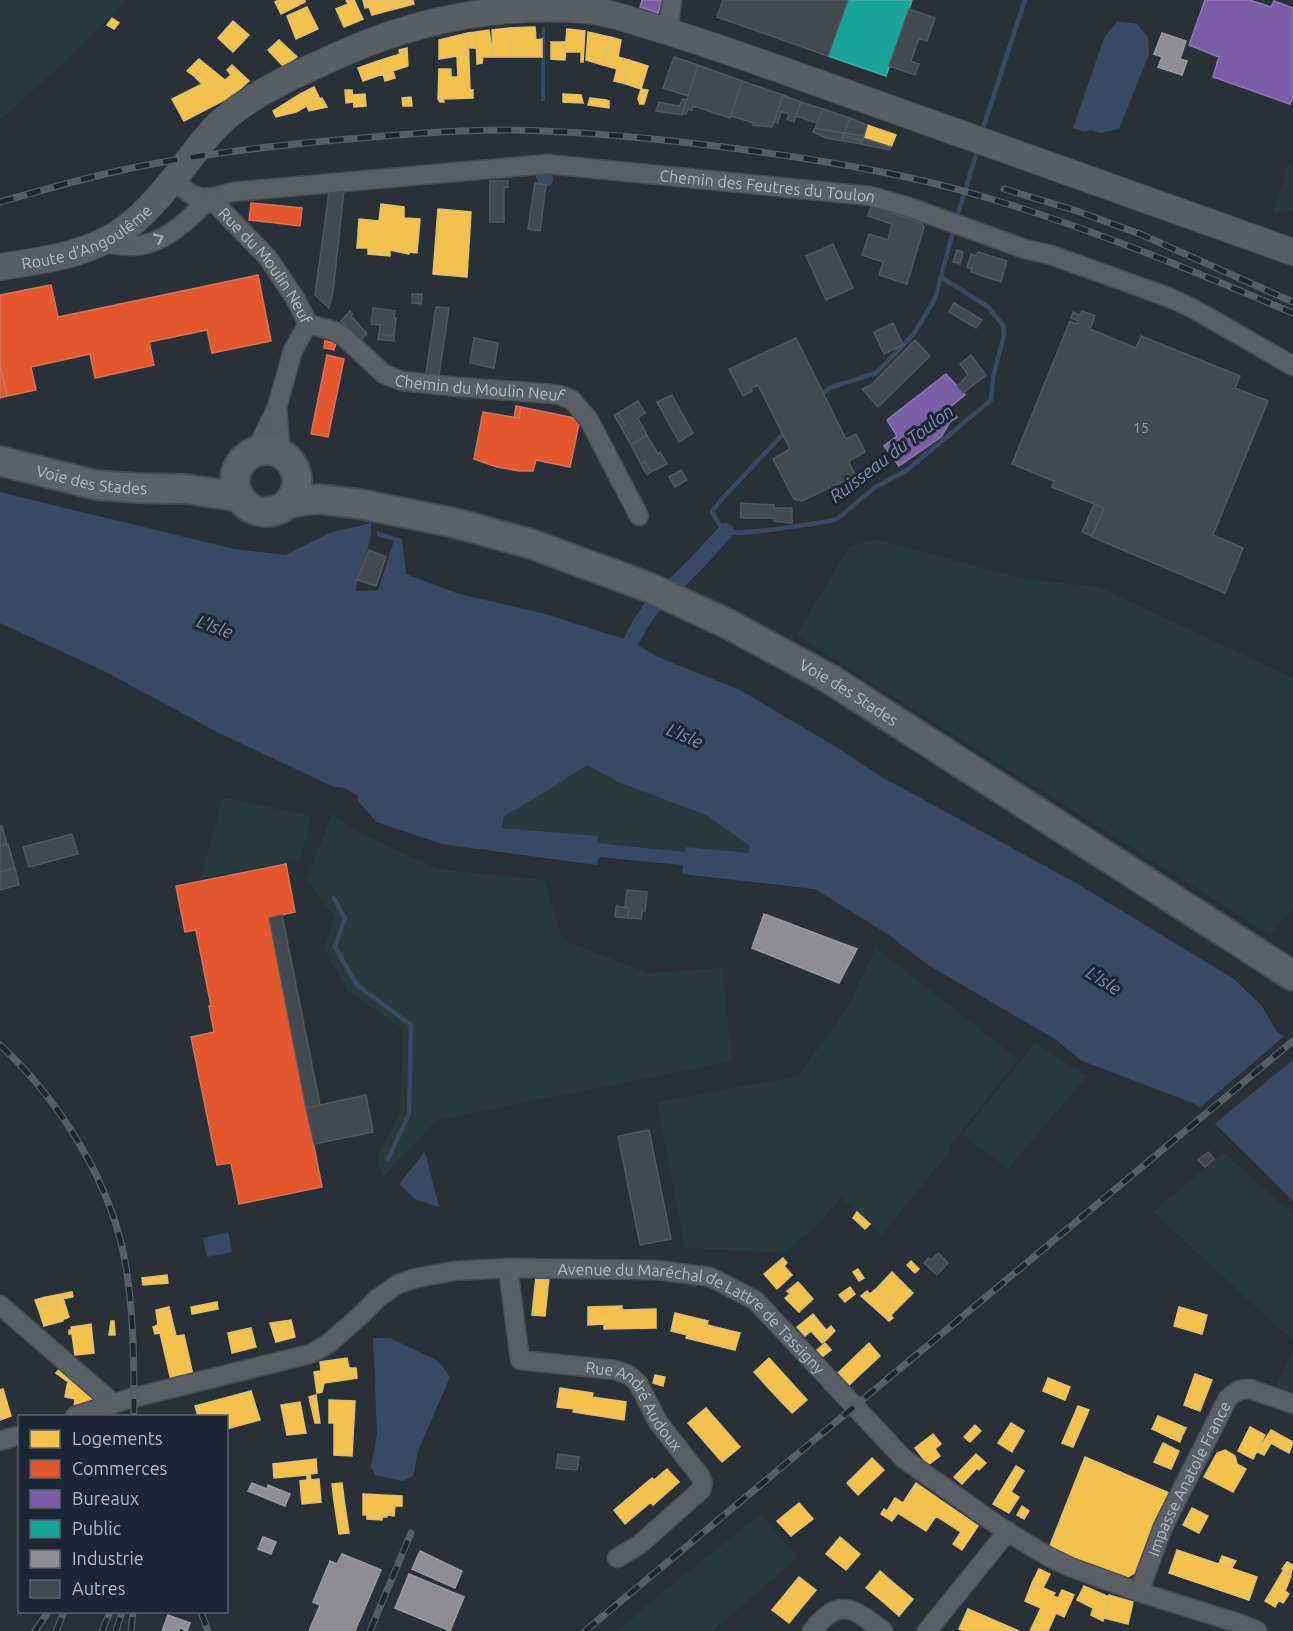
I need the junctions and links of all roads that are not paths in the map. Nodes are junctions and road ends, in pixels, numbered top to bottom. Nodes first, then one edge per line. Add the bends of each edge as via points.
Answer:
1 (672, 0) edge
2 (523, 4) edge
3 (590, 6) edge
4 (668, 32) junction
5 (175, 178) junction
6 (210, 198) junction
7 (150, 205) junction
8 (102, 243) junction
9 (1293, 252) edge
10 (0, 261) edge
11 (0, 267) edge
12 (308, 324) junction
13 (1293, 366) edge
14 (277, 407) junction
15 (0, 461) edge
16 (262, 469) junction
17 (288, 503) junction
18 (360, 504) junction
19 (639, 516) dead end
20 (1293, 976) edge
21 (508, 1268) junction
22 (0, 1305) edge
23 (114, 1404) junction
24 (1293, 1404) edge
25 (78, 1415) edge
26 (18, 1435) edge
27 (0, 1441) edge
28 (1008, 1532) junction
29 (617, 1558) dead end
30 (1139, 1592) junction
31 (812, 1631) edge
32 (884, 1631) edge
33 (927, 1631) edge
34 (1257, 1631) edge

1 - 4 street
2 - 3 main road
2 - 5 main road via 426,23 361,45 296,75 222,120
3 - 4 main road
4 - 9 main road
5 - 6 street via 189,194
5 - 7 main road
8 -> 6 street via 132,246 155,242 184,224
6 - 12 street, Rue du Moulin Neuf via 268,258
6 - 13 street, Chemin des Feutres du Toulon via 232,192 547,164 870,196 1168,297
7 - 8 main road, Route d'Angoulême via 130,225
7 - 10 main road, Route d'Angoulême via 113,232 80,246
8 - 11 main road, Route d'Angoulême via 53,259
12 - 14 street, Rue du Moulin Neuf via 293,350
12 - 19 street, Chemin du Moulin Neuf via 344,337 379,370 402,381 560,395 572,400 589,420
14 - 16 street, Rue du Moulin Neuf
14 - 16 street, Rue du Moulin Neuf
15 - 16 main road, Voie des Stades via 96,485 186,489
16 - 17 main road via 296,489
16 - 17 main road, Voie des Stades via 245,504 262,512
16 - 18 main road, Voie des Stades via 319,486
17 - 18 main road, Voie des Stades via 318,499
18 - 20 main road, Voie des Stades via 531,544 648,587 762,641 830,679
21 - 23 street, Avenue du Maréchal de Lattre de Tassigny via 454,1271 398,1284 328,1344 309,1354
21 - 28 street, Avenue du Maréchal de Lattre de Tassigny via 689,1274 710,1277 755,1300 904,1459
21 - 29 street, Rue André Audoux via 520,1360 615,1370 629,1375 638,1383 657,1422 703,1483 701,1490 639,1545
22 - 23 street
23 - 25 street, Avenue du Maréchal de Lattre de Tassigny
24 - 30 street, Impasse Anatole France via 1250,1389 1239,1390 1228,1398 1163,1527
26 - 27 street
28 - 30 street, Avenue du Maréchal de Lattre de Tassigny via 1070,1567
28 - 33 street
30 - 34 street, Avenue du Maréchal de Lattre de Tassigny
31 - 32 street via 824,1616 847,1609 859,1612

